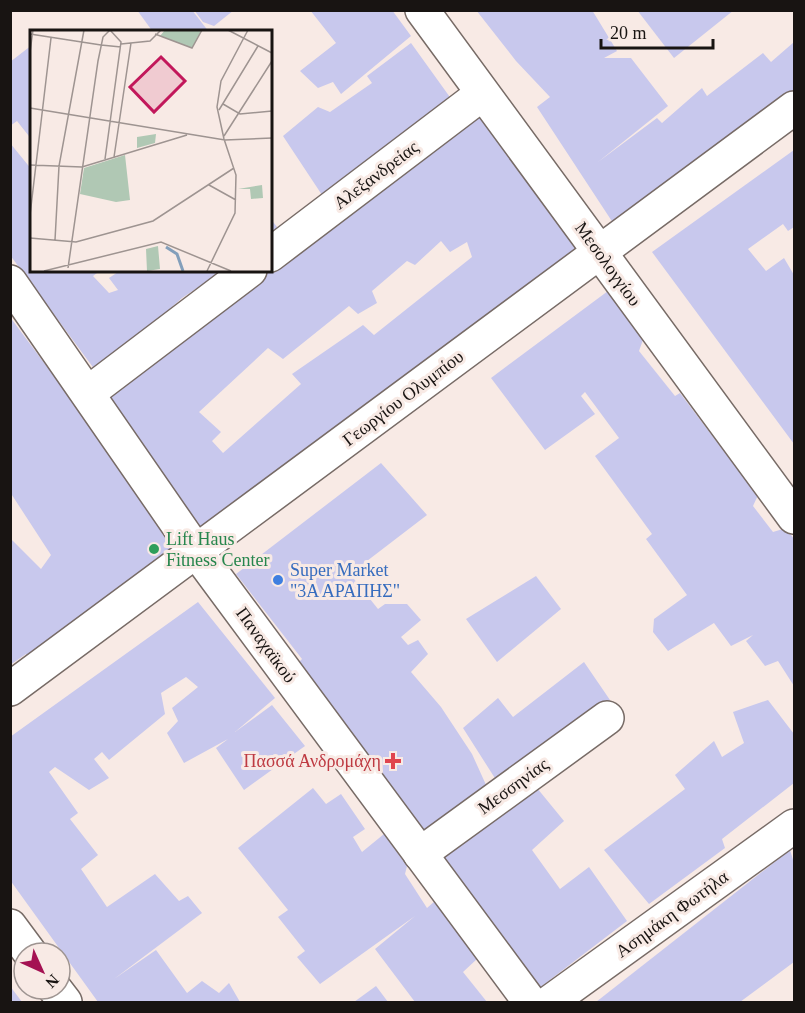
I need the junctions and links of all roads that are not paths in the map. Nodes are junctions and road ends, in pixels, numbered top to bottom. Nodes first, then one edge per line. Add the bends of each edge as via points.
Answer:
1 (422, 10) edge
2 (482, 94) junction
3 (795, 108) edge
4 (599, 252) junction
5 (272, 253) edge
6 (247, 272) edge
7 (10, 282) edge
8 (88, 393) junction
9 (795, 517) edge
10 (196, 551) junction
11 (10, 689) edge
12 (607, 718) dead end
13 (795, 826) edge
14 (420, 854) junction
15 (10, 926) edge
16 (21, 941) edge
17 (530, 1002) edge
18 (550, 1002) edge

1 - 2 street, Μεσολογγίου
2 - 4 street, Μεσολογγίου
2 - 5 street, Αλεξανδρείας
3 - 4 street, Γεωργίου Ολυμπίου
4 - 9 street, Μεσολογγίου
4 - 10 street, Γεωργίου Ολυμπίου
6 - 8 street
7 - 8 street, Παναχαϊκού
8 - 10 street, Παναχαϊκού
10 - 11 street, Γεωργίου Ολυμπίου
10 - 14 street, Παναχαϊκού
12 - 14 street, Μεσσηνίας
13 - 18 street, Ασημάκη Φωτήλα
14 - 17 street, Παναχαϊκού
15 - 16 street

